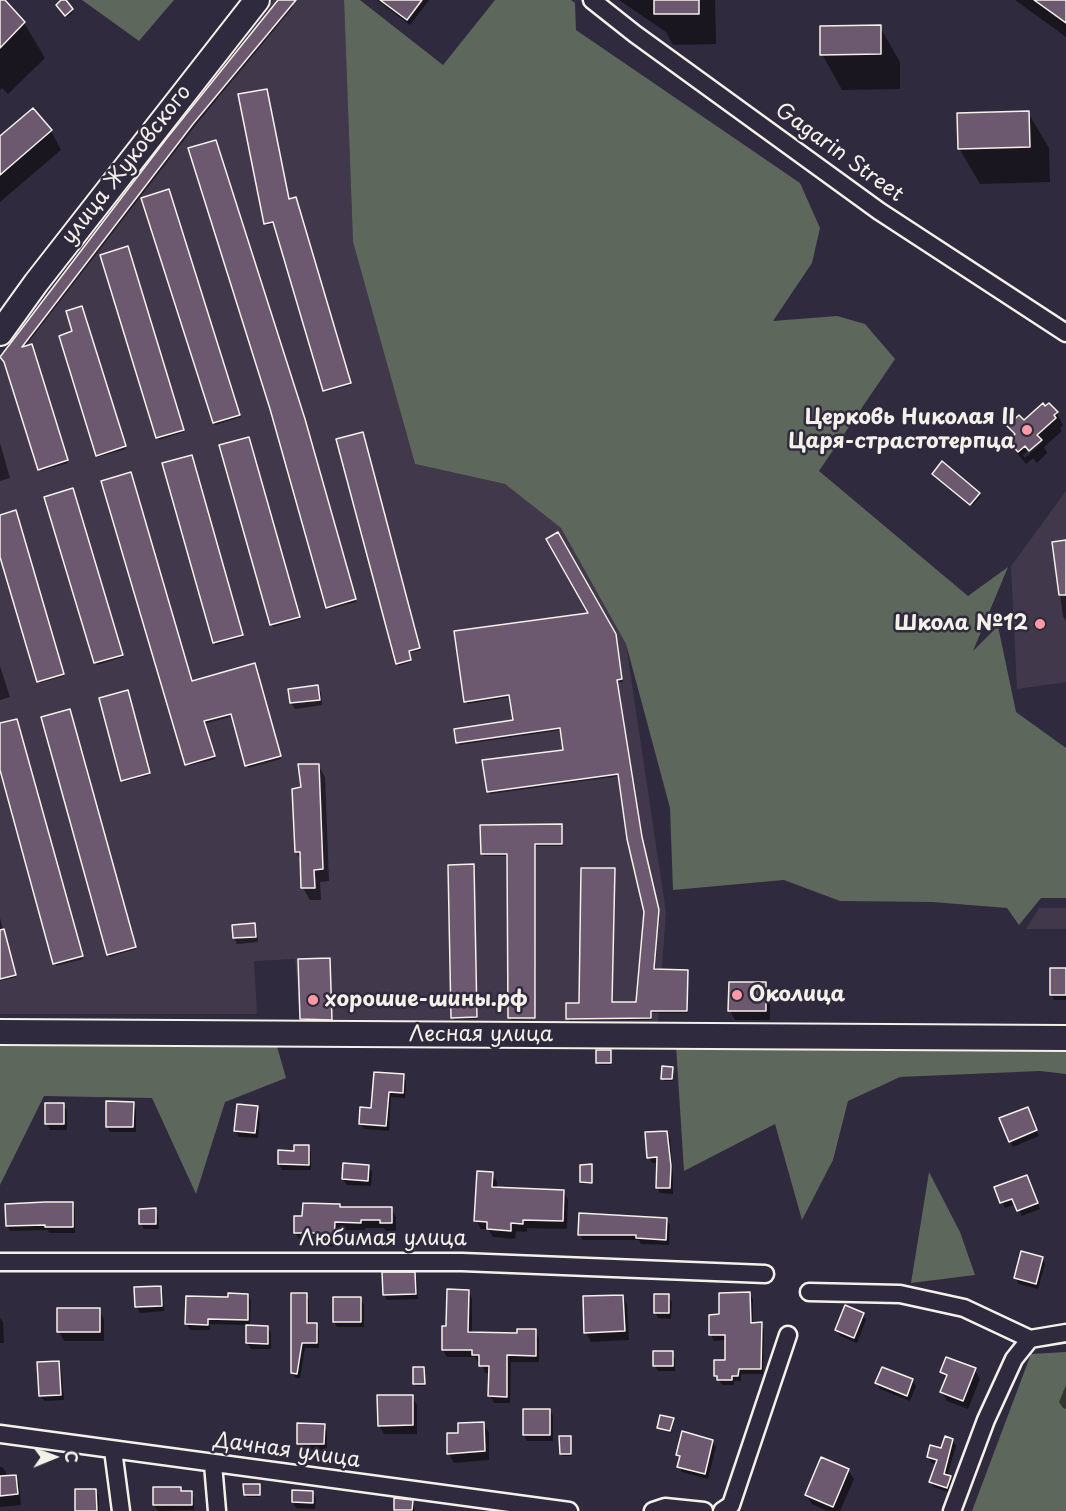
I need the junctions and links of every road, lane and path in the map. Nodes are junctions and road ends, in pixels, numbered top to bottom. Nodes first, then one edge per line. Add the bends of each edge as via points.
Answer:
1 (257, 0) edge
2 (592, 0) edge
3 (0, 333) edge
4 (1066, 333) edge
5 (0, 1032) edge
6 (1066, 1038) edge
7 (0, 1262) edge
8 (765, 1274) dead end
9 (809, 1292) dead end
10 (1066, 1333) edge
11 (788, 1335) dead end
12 (1030, 1339) junction
13 (0, 1434) edge
14 (113, 1450) junction
15 (213, 1464) junction
16 (121, 1511) edge
17 (217, 1511) edge
18 (569, 1511) edge
19 (653, 1511) edge
20 (704, 1511) edge
21 (722, 1511) edge
22 (952, 1511) edge

1 - 3 main road, улица Жуковского
2 - 4 street, Gagarin Street via 879,211
5 - 6 main road, Лесная улица
7 - 8 street, Любимая улица via 462,1262
9 - 12 street via 900,1294 964,1308
10 - 12 street
11 - 21 street via 731,1505
12 - 22 street via 1014,1359 986,1420
13 - 14 street, Дачная улица
14 - 15 street, Дачная улица
14 - 16 street
15 - 17 street
15 - 18 street, Дачная улица
19 - 20 street

